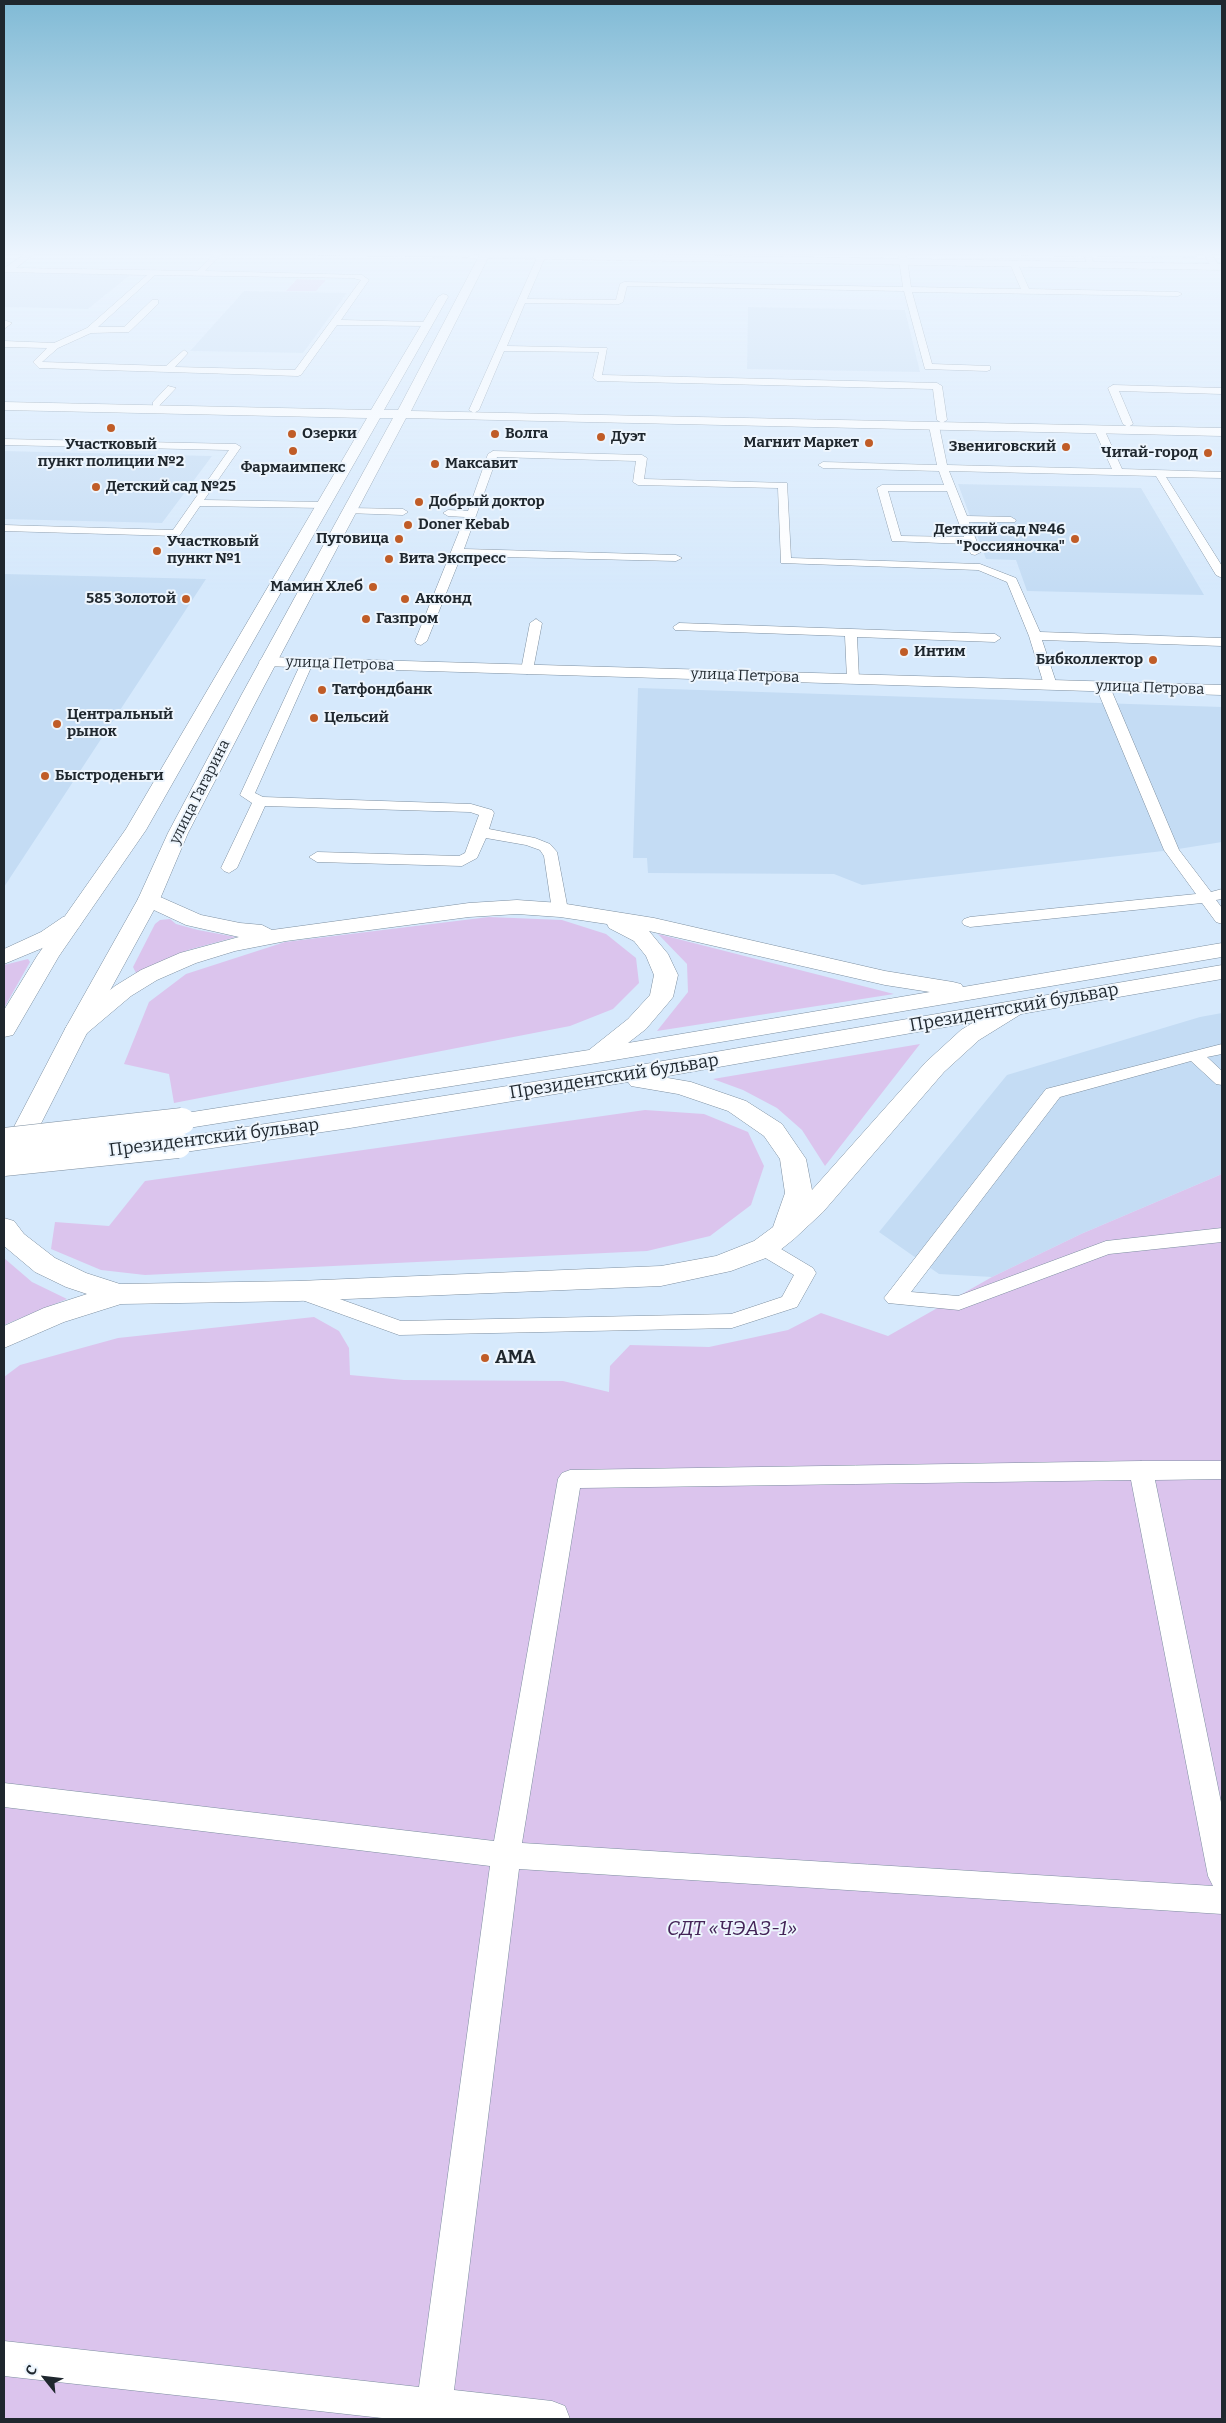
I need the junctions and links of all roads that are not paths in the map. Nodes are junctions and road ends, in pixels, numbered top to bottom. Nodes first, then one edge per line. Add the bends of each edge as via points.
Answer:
1 (41, 365) edge
2 (172, 365) edge
3 (304, 365) edge
4 (404, 365) edge
5 (427, 365) edge
6 (494, 365) edge
7 (600, 365) edge
8 (928, 365) edge
9 (987, 368) dead end
10 (167, 370) junction
11 (171, 388) dead end
12 (1222, 391) edge
13 (4, 401) edge
14 (156, 404) junction
15 (4, 406) edge
16 (474, 410) junction
17 (378, 411) junction
18 (403, 411) junction
19 (938, 423) junction
20 (1128, 424) junction
21 (1222, 426) edge
22 (1099, 429) junction
23 (1222, 432) edge
24 (4, 442) edge
25 (823, 465) dead end
26 (943, 468) junction
27 (1118, 472) junction
28 (1159, 473) junction
29 (1222, 475) edge
30 (951, 488) junction
31 (198, 503) junction
32 (324, 505) junction
33 (350, 510) junction
34 (403, 512) dead end
35 (448, 513) dead end
36 (472, 514) junction
37 (963, 520) junction
38 (1011, 520) dead end
39 (4, 528) edge
40 (971, 541) junction
41 (456, 552) junction
42 (676, 558) dead end
43 (980, 567) junction
44 (1222, 575) edge
45 (536, 624) dead end
46 (679, 627) dead end
47 (851, 634) junction
48 (1035, 636) junction
49 (995, 638) dead end
50 (421, 641) dead end
51 (1222, 642) edge
52 (235, 662) junction
53 (268, 662) junction
54 (307, 663) junction
55 (527, 670) junction
56 (853, 679) junction
57 (1050, 685) junction
58 (1103, 687) junction
59 (1222, 690) edge
60 (260, 801) junction
61 (480, 832) junction
62 (317, 857) dead end
63 (228, 868) dead end
64 (1222, 894) edge
65 (1206, 898) junction
66 (149, 899) junction
67 (560, 910) junction
68 (605, 917) junction
69 (1222, 919) edge
70 (71, 922) junction
71 (970, 922) dead end
72 (286, 934) junction
73 (1222, 950) edge
74 (4, 957) edge
75 (1222, 972) edge
76 (976, 993) junction
77 (1014, 1008) junction
78 (77, 1029) junction
79 (4, 1030) edge
80 (1222, 1049) edge
81 (1194, 1054) junction
82 (597, 1056) junction
83 (616, 1077) junction
84 (1222, 1080) edge
85 (180, 1133) junction
86 (4, 1141) edge
87 (4, 1163) edge
88 (4, 1171) edge
89 (4, 1227) edge
90 (1222, 1235) edge
91 (774, 1240) junction
92 (298, 1291) junction
93 (118, 1294) junction
94 (4, 1338) edge
95 (1141, 1470) junction
96 (1222, 1470) edge
97 (4, 1795) edge
98 (506, 1855) junction
99 (1222, 1876) edge
100 (1222, 1900) edge
101 (4, 2359) edge
102 (433, 2413) edge
103 (552, 2419) edge

1 - 10 lane
2 - 10 lane
3 - 10 lane via 298,373 185,373
4 - 17 main road, улица Гагарина
5 - 18 main road, улица Гагарина
6 - 16 lane
7 - 19 lane via 597,378 937,386
8 - 9 lane
11 - 14 lane
12 - 20 lane via 1113,388
13 - 14 main road
14 - 17 main road
15 - 17 main road
16 - 18 main road
16 - 19 main road
17 - 18 main road
17 - 32 main road, улица Гагарина
18 - 19 main road
18 - 33 main road, улица Гагарина
19 - 20 main road
19 - 22 main road
19 - 26 lane
20 - 21 main road
22 - 23 main road
22 - 27 lane
24 - 31 lane via 236,448
25 - 26 lane
26 - 27 lane
26 - 30 lane
27 - 28 lane
28 - 29 lane
28 - 44 lane
30 - 37 lane
30 - 40 lane via 882,488 896,539
31 - 32 lane
31 - 39 lane via 176,533
32 - 52 main road, улица Гагарина
33 - 34 lane
33 - 53 main road, улица Гагарина
35 - 36 lane
36 - 41 lane
36 - 43 lane via 493,454 642,458 638,482 783,485 785,562
37 - 38 lane
37 - 40 lane
40 - 43 lane
41 - 42 lane
41 - 50 lane
43 - 48 lane via 1012,580
45 - 55 lane
46 - 47 lane
47 - 49 lane
47 - 56 lane
48 - 51 lane
48 - 57 lane
52 - 53 main road, улица Петрова
52 - 70 main road, улица Гагарина via 136,830
53 - 54 main road, улица Петрова
53 - 66 main road, улица Гагарина via 178,833
54 - 55 main road, улица Петрова
54 - 60 lane via 247,795
55 - 56 main road, улица Петрова
56 - 57 main road, улица Петрова
57 - 58 main road, улица Петрова
58 - 59 main road, улица Петрова
58 - 65 lane via 1172,850
60 - 61 lane via 471,808 487,813
60 - 63 lane
61 - 62 lane via 472,855 462,861
61 - 67 lane via 545,847 552,855
64 - 65 lane
65 - 69 lane
65 - 71 lane
66 - 72 main road via 211,924
66 - 78 main road, улица Гагарина
67 - 68 main road
67 - 72 main road via 517,907 469,910
68 - 76 main road via 654,925 885,978
68 - 82 main road via 642,936 658,954 666,975 661,996 637,1024
70 - 74 main road via 49,937
70 - 79 main road, улица Гагарина
72 - 78 main road via 205,953 149,975 123,991
73 - 76 main road, Президентский бульвар
75 - 77 main road, Президентский бульвар
76 - 82 main road, Президентский бульвар
77 - 83 main road, Президентский бульвар
77 - 91 main road via 970,1035 935,1067 813,1206
78 - 88 main road, улица Гагарина
80 - 81 lane
81 - 84 lane
81 - 90 lane via 1053,1093 895,1298 959,1303 1106,1248
82 - 85 main road, Президентский бульвар
83 - 85 main road, Президентский бульвар via 350,1120
83 - 91 main road via 682,1087 737,1106 774,1130 793,1159 799,1193
85 - 86 main road, Президентский бульвар, bridge
85 - 87 main road, Президентский бульвар, bridge
89 - 93 main road via 14,1240 45,1265
91 - 92 main road via 721,1264 661,1276
91 - 92 lane via 806,1273 790,1302 732,1321 399,1328
92 - 93 main road
93 - 94 main road via 54,1315
95 - 96 lane
95 - 98 lane via 570,1479
95 - 99 lane
97 - 98 lane
98 - 100 lane
98 - 102 lane
101 - 102 lane
102 - 103 lane

